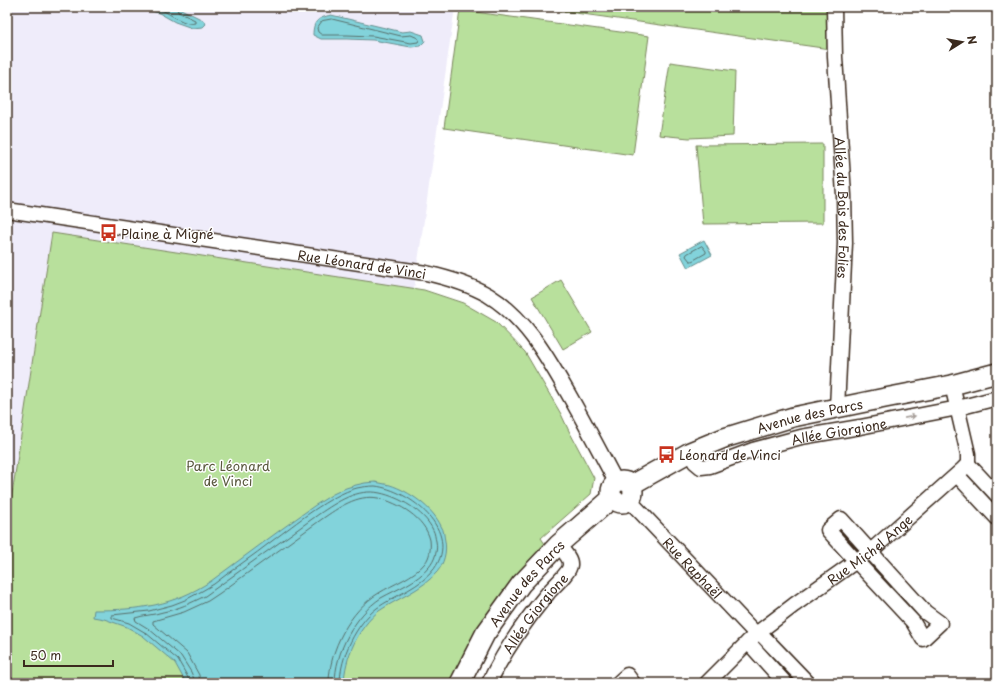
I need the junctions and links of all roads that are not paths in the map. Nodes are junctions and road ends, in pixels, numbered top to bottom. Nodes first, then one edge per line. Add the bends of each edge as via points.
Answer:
1 (834, 7) edge
2 (7, 210) edge
3 (997, 373) edge
4 (952, 385) junction
5 (997, 398) edge
6 (837, 408) junction
7 (958, 408) junction
8 (690, 452) junction
9 (968, 464) junction
10 (957, 475) junction
11 (622, 491) junction
12 (997, 495) edge
13 (997, 518) edge
14 (558, 545) junction
15 (870, 551) junction
16 (856, 561) junction
17 (755, 636) junction
18 (460, 683) edge
19 (489, 683) edge
20 (618, 683) edge
21 (634, 683) edge
22 (707, 683) edge
23 (785, 683) edge
24 (808, 683) edge

1 - 6 street, Allée du Bois des Folies via 845,243
2 - 11 street, Rue Léonard de Vinci via 426,273 450,278 470,286 507,308 538,342
3 - 4 street, Avenue des Parcs
4 - 6 street, Avenue des Parcs
4 - 7 street
5 - 7 street, Allée Giorgione
6 - 8 street, Avenue des Parcs via 793,417
8 -> 7 street, Allée Giorgione via 701,467 710,466 753,450 801,437
7 - 9 street
8 - 11 street, Avenue des Parcs
9 - 10 street, Rue Michel Ange
9 - 12 street
10 - 13 street
10 - 15 street, Rue Michel Ange
11 - 14 street, Avenue des Parcs
11 - 17 street, Rue Raphaël
14 - 18 street, Avenue des Parcs via 521,584 485,634
14 - 19 street, Allée Giorgione via 569,559 569,569 531,614 495,669
15 - 16 street, Rue Michel Ange
15 - 16 street via 841,519 828,530
15 - 16 street via 925,612 940,623 923,639 913,622
16 - 17 street, Rue Michel Ange
17 - 22 street, Rue Michel Ange
17 - 23 street, Rue Raphaël
17 - 24 street, Rue Raphaël
20 - 21 street via 627,676

